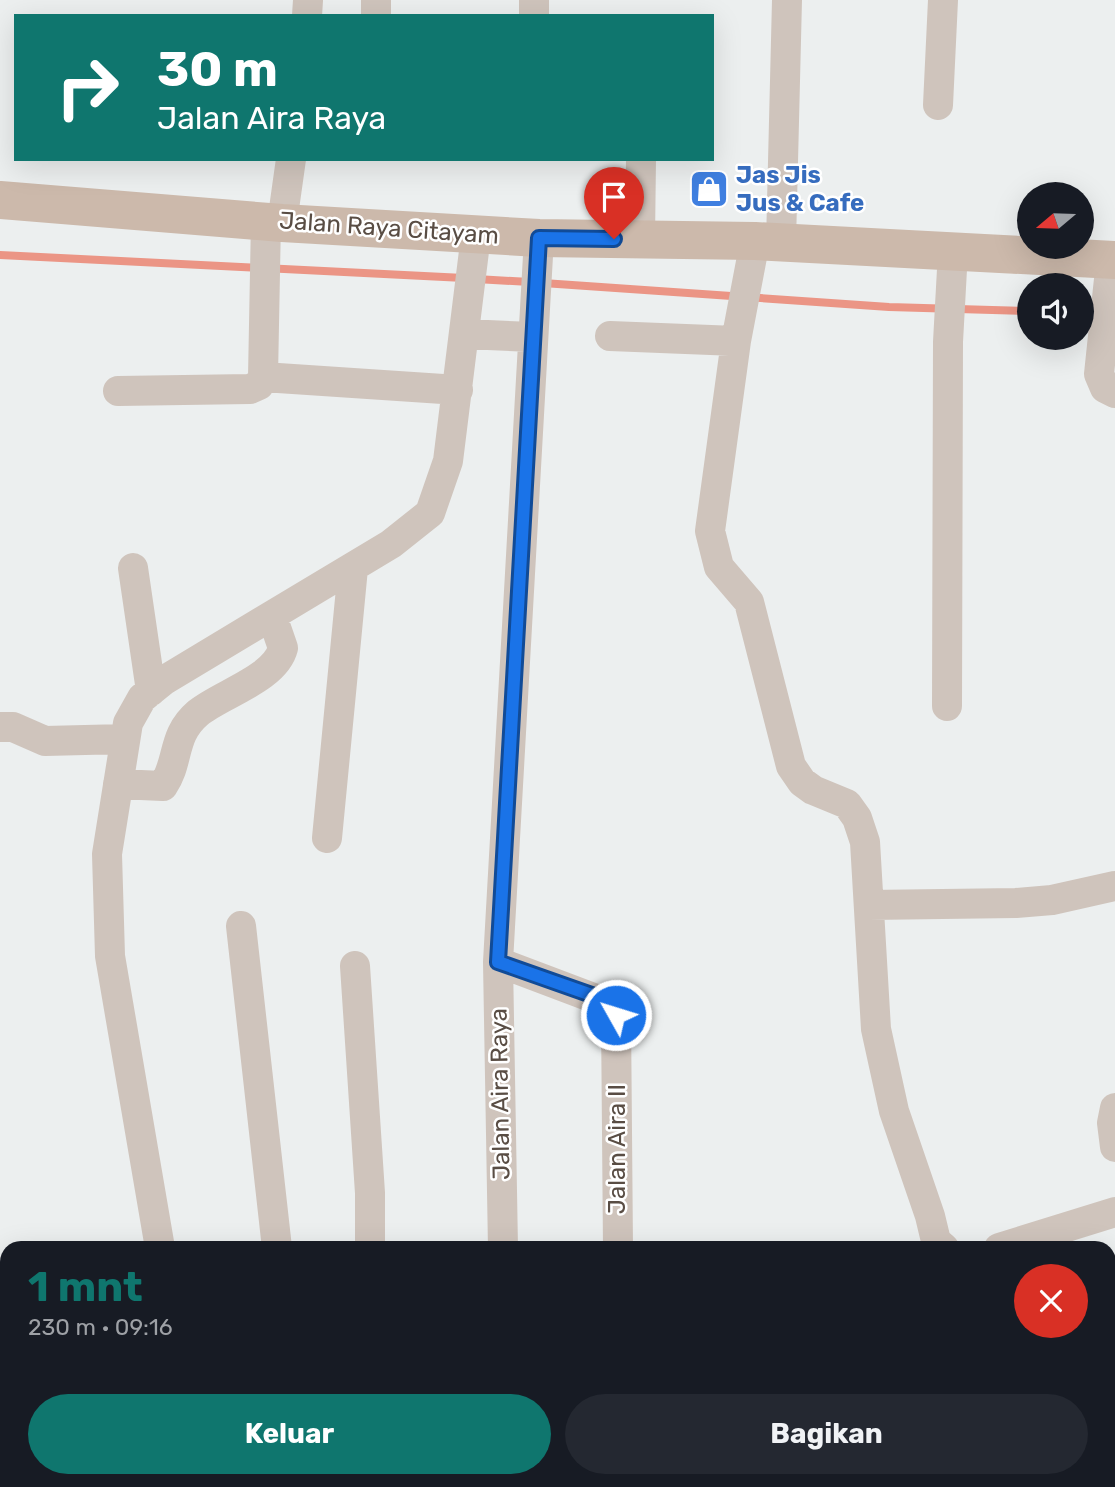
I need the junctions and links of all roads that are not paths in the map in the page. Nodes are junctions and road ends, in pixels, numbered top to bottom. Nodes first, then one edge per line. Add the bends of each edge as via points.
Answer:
1 (788, 0) edge
2 (943, 0) edge
3 (938, 105) dead end
4 (290, 161) edge
5 (640, 161) edge
6 (0, 200) edge
7 (271, 228) junction
8 (640, 239) junction
9 (476, 242) junction
10 (538, 248) junction
11 (761, 253) junction
12 (1113, 260) edge
13 (952, 266) junction
14 (465, 334) junction
15 (532, 336) junction
16 (610, 336) dead end
17 (737, 336) junction
18 (263, 377) junction
19 (458, 390) junction
20 (118, 391) dead end
21 (1115, 393) edge
22 (133, 568) dead end
23 (352, 568) junction
24 (272, 616) junction
25 (151, 691) junction
26 (947, 706) dead end
27 (0, 727) edge
28 (125, 739) junction
29 (118, 784) junction
30 (327, 838) dead end
31 (1115, 886) edge
32 (869, 905) junction
33 (241, 926) dead end
34 (498, 962) junction
35 (355, 966) dead end
36 (1115, 1108) edge
37 (1115, 1147) edge
38 (1115, 1212) edge
39 (159, 1241) edge
40 (276, 1241) edge
41 (370, 1241) edge
42 (503, 1241) edge
43 (618, 1241) edge
44 (936, 1241) edge
45 (1022, 1241) edge

1 - 11 street
2 - 3 street
4 - 7 street
5 - 8 street
6 - 7 main road, Jalan Raya Citayam
7 - 9 main road, Jalan Raya Citayam
7 - 18 street via 263,296
8 - 10 main road, Jalan Raya Citayam
8 - 11 main road, Jalan Raya Citayam
9 - 10 main road, Jalan Raya Citayam
9 - 14 street
10 - 15 street, Jalan Aira Raya
11 - 13 main road, Jalan Raya Citayam
11 - 17 street
12 - 13 main road, Jalan Raya Citayam
12 - 21 street via 1099,374 1105,388
13 - 26 street
14 - 15 street
14 - 19 street
15 - 34 street, Jalan Aira Raya
16 - 17 street
17 - 32 street via 710,531 712,548 719,567 749,602 791,766 802,782 847,804 857,818 868,864
18 - 19 street
18 - 20 street via 259,385 250,388
19 - 23 street via 448,461 430,513
22 - 25 street
23 - 24 street
23 - 30 street
24 - 25 street
24 - 29 street via 283,648 274,666 185,725 163,786
25 - 28 street via 128,723
27 - 28 street via 13,727 45,741
28 - 29 street
29 - 39 street via 107,854 110,956
31 - 32 street via 1016,903
32 - 44 street via 880,1051 894,1111
33 - 40 street
34 - 42 street, Jalan Aira Raya
34 - 43 street, Jalan Aira II via 612,1005 616,1015
35 - 41 street
36 - 37 street
38 - 45 street

